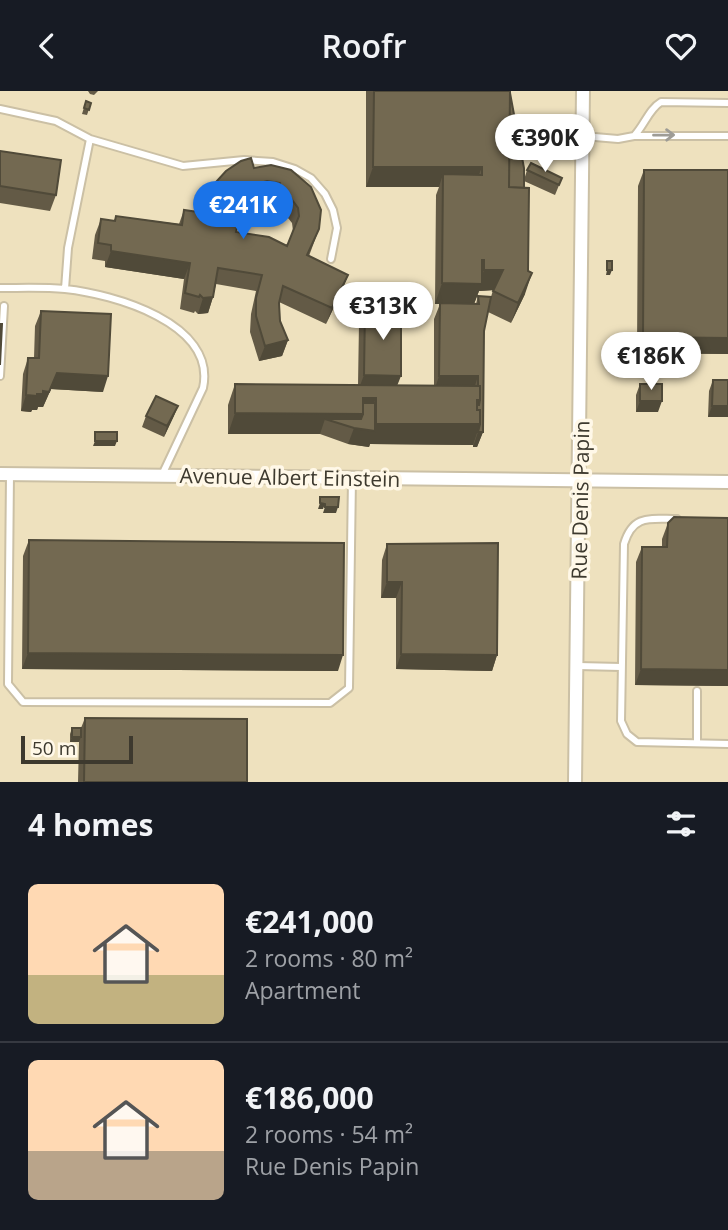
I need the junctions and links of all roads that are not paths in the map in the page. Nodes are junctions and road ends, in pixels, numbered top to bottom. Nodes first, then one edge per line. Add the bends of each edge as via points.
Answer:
1 (583, 91) edge
2 (728, 103) edge
3 (0, 109) edge
4 (583, 136) junction
5 (634, 136) junction
6 (728, 136) edge
7 (90, 139) junction
8 (331, 259) dead end
9 (0, 288) edge
10 (65, 289) junction
11 (4, 306) dead end
12 (0, 376) edge
13 (5, 474) edge
14 (162, 475) junction
15 (352, 478) junction
16 (580, 481) junction
17 (728, 482) edge
18 (686, 519) edge
19 (578, 666) junction
20 (621, 667) junction
21 (696, 691) dead end
22 (697, 743) junction
23 (728, 744) edge
24 (576, 782) edge

1 - 4 street, Rue Denis Papin
2 - 5 lane via 661,102
3 - 7 lane via 56,121
4 - 5 lane
4 - 16 street, Rue Denis Papin
5 -> 6 lane
7 - 8 lane via 183,166 244,160 295,169 311,178 333,210 337,228
7 - 10 lane via 68,248
9 - 10 lane
10 - 14 lane via 138,307 161,318 198,351 204,364 202,388
11 - 12 lane
13 - 14 street, Avenue Albert Einstein
13 - 15 lane via 8,684 23,702 330,703 349,688
14 - 15 street, Avenue Albert Einstein
15 - 16 street, Avenue Albert Einstein
16 - 17 street, Avenue Albert Einstein
16 - 19 street, Rue Denis Papin
18 - 20 lane via 644,519 628,531
19 - 20 lane
19 - 24 street, Rue Denis Papin
20 - 22 lane via 621,721 627,734 637,742
21 - 22 lane
22 - 23 lane

